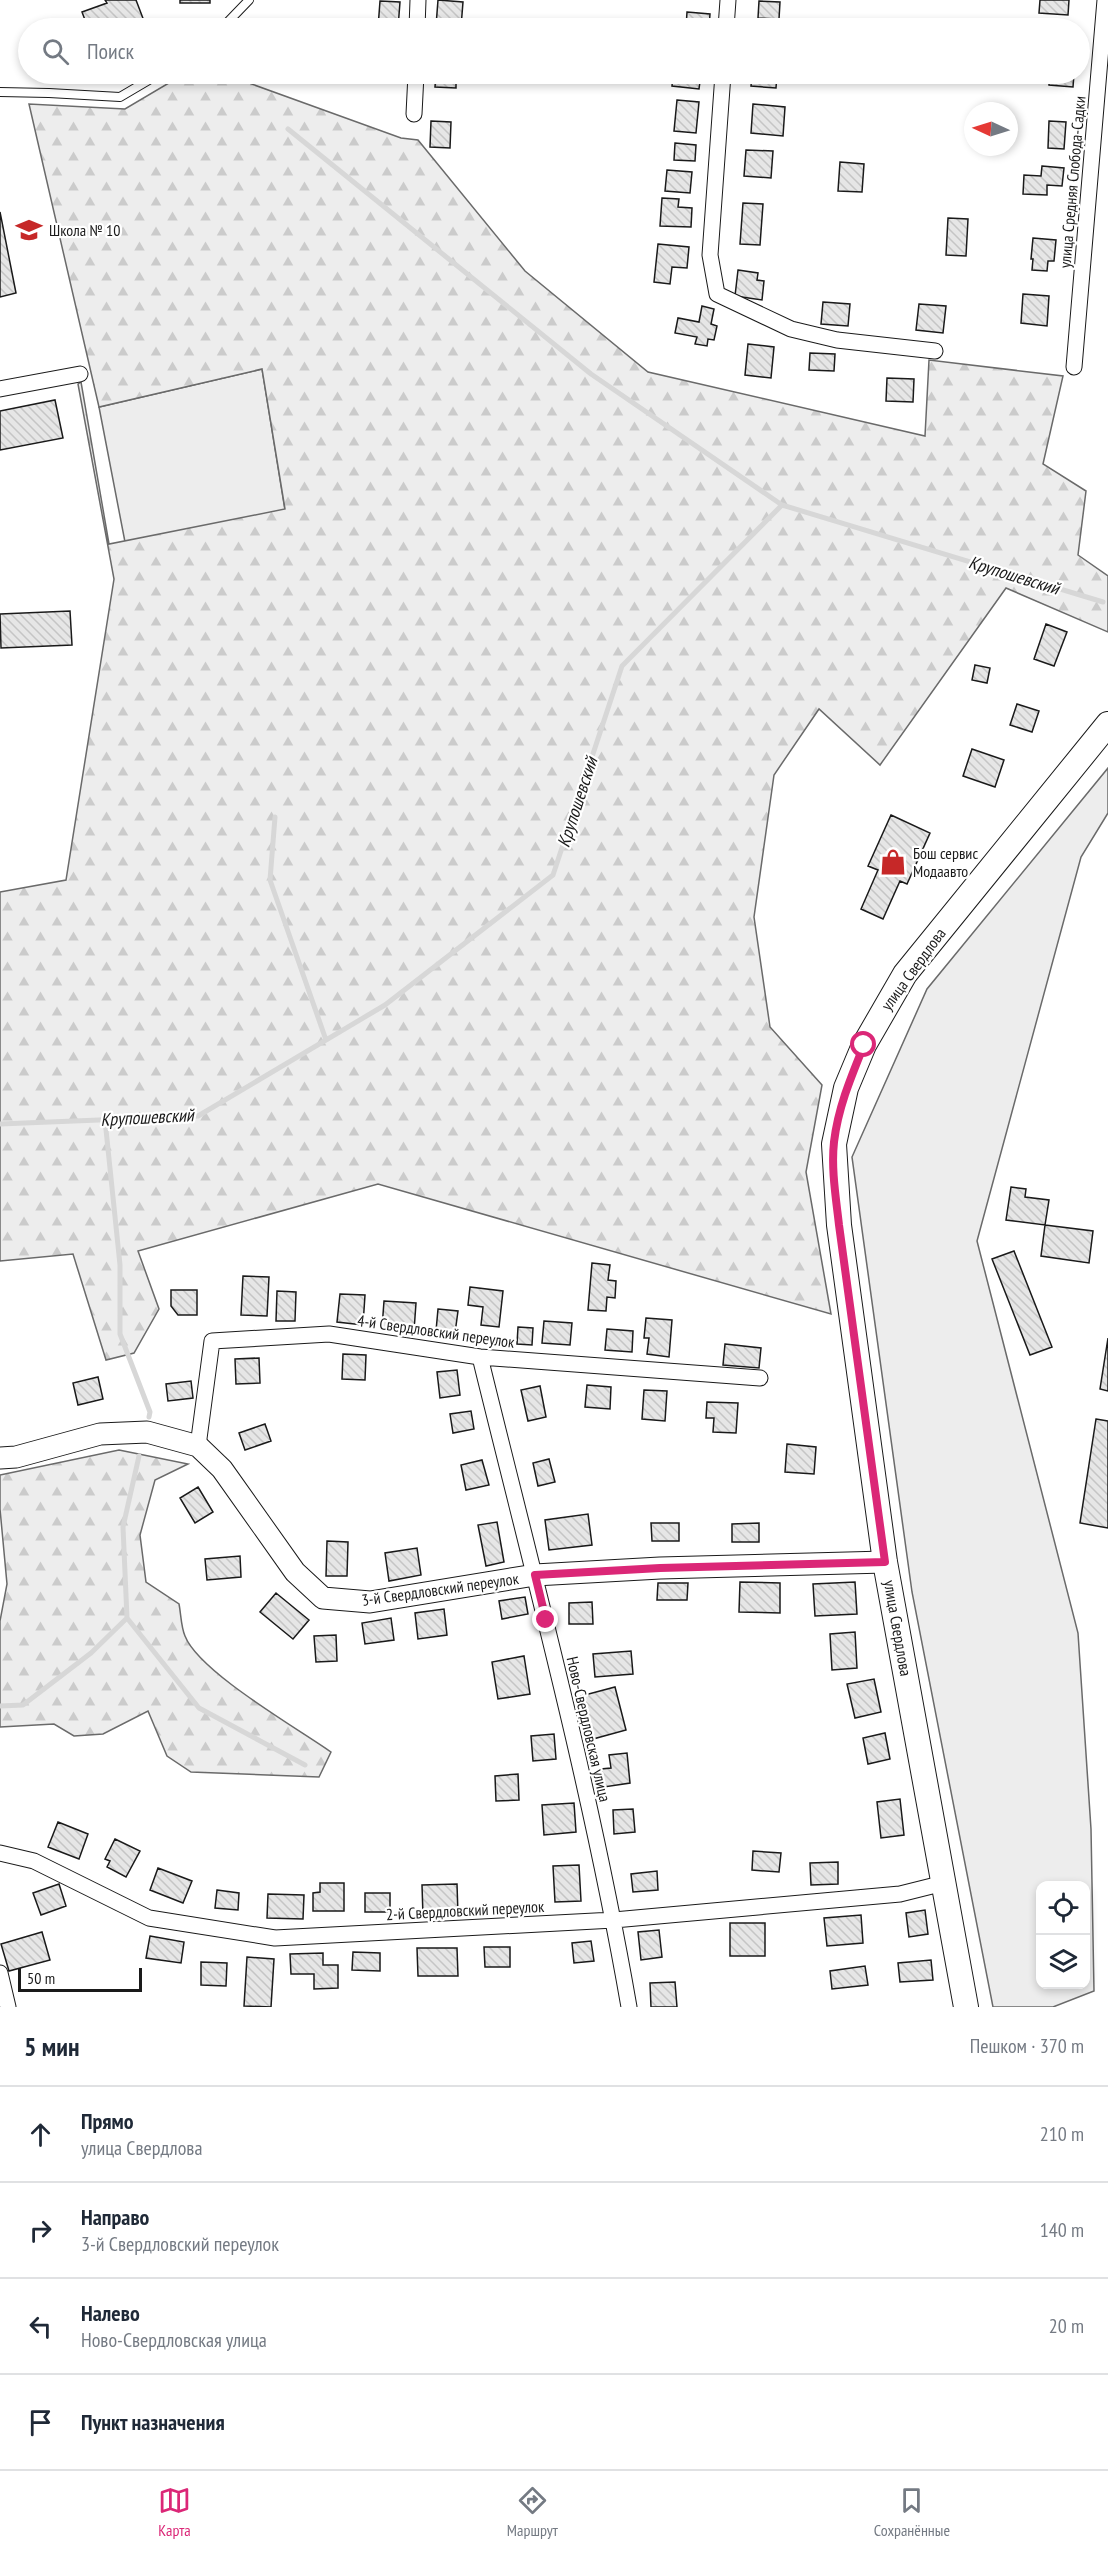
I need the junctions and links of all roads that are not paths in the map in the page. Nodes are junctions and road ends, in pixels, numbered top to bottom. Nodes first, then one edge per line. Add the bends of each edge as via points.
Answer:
1 (249, 0) edge
2 (418, 0) edge
3 (728, 0) edge
4 (1106, 4) edge
5 (232, 18) edge
6 (417, 18) edge
7 (727, 18) edge
8 (143, 84) edge
9 (416, 84) edge
10 (722, 84) edge
11 (0, 92) edge
12 (414, 114) dead end
13 (935, 351) dead end
14 (1074, 367) dead end
15 (80, 374) dead end
16 (0, 389) edge
17 (1108, 724) edge
18 (480, 1357) junction
19 (760, 1378) dead end
20 (198, 1446) junction
21 (0, 1458) edge
22 (885, 1562) junction
23 (535, 1575) junction
24 (0, 1853) edge
25 (944, 1883) junction
26 (614, 1920) junction
27 (0, 1973) edge
28 (8, 2007) edge
29 (628, 2007) edge
30 (966, 2007) edge

1 - 5 lane
2 - 6 street
3 - 7 street
4 - 14 street, улица Средняя Слобода-Садки
8 - 11 lane via 120,98
9 - 12 street
10 - 13 street via 710,255 717,294 791,329 837,340
15 - 16 street
17 - 22 main road, улица Свердлова via 905,974 864,1045 838,1118 834,1170 839,1225
18 - 19 street, 4-й Свердловский переулок
18 - 20 street, 4-й Свердловский переулок via 329,1334 212,1341
18 - 23 street, Ново-Свердловская улица
20 - 21 main road, 3-й Свердловский переулок via 147,1432 100,1434
20 - 23 main road, 3-й Свердловский переулок via 222,1469 295,1572 323,1598 370,1602
22 - 23 main road, 3-й Свердловский переулок
22 - 25 main road, улица Свердлова
23 - 26 street, Ново-Свердловская улица
24 - 26 street, 2-й Свердловский переулок via 34,1862 149,1918 275,1938
25 - 26 street, 2-й Свердловский переулок via 900,1894
25 - 30 main road, улица Свердлова
26 - 29 street, Ново-Свердловская улица
27 - 28 street

